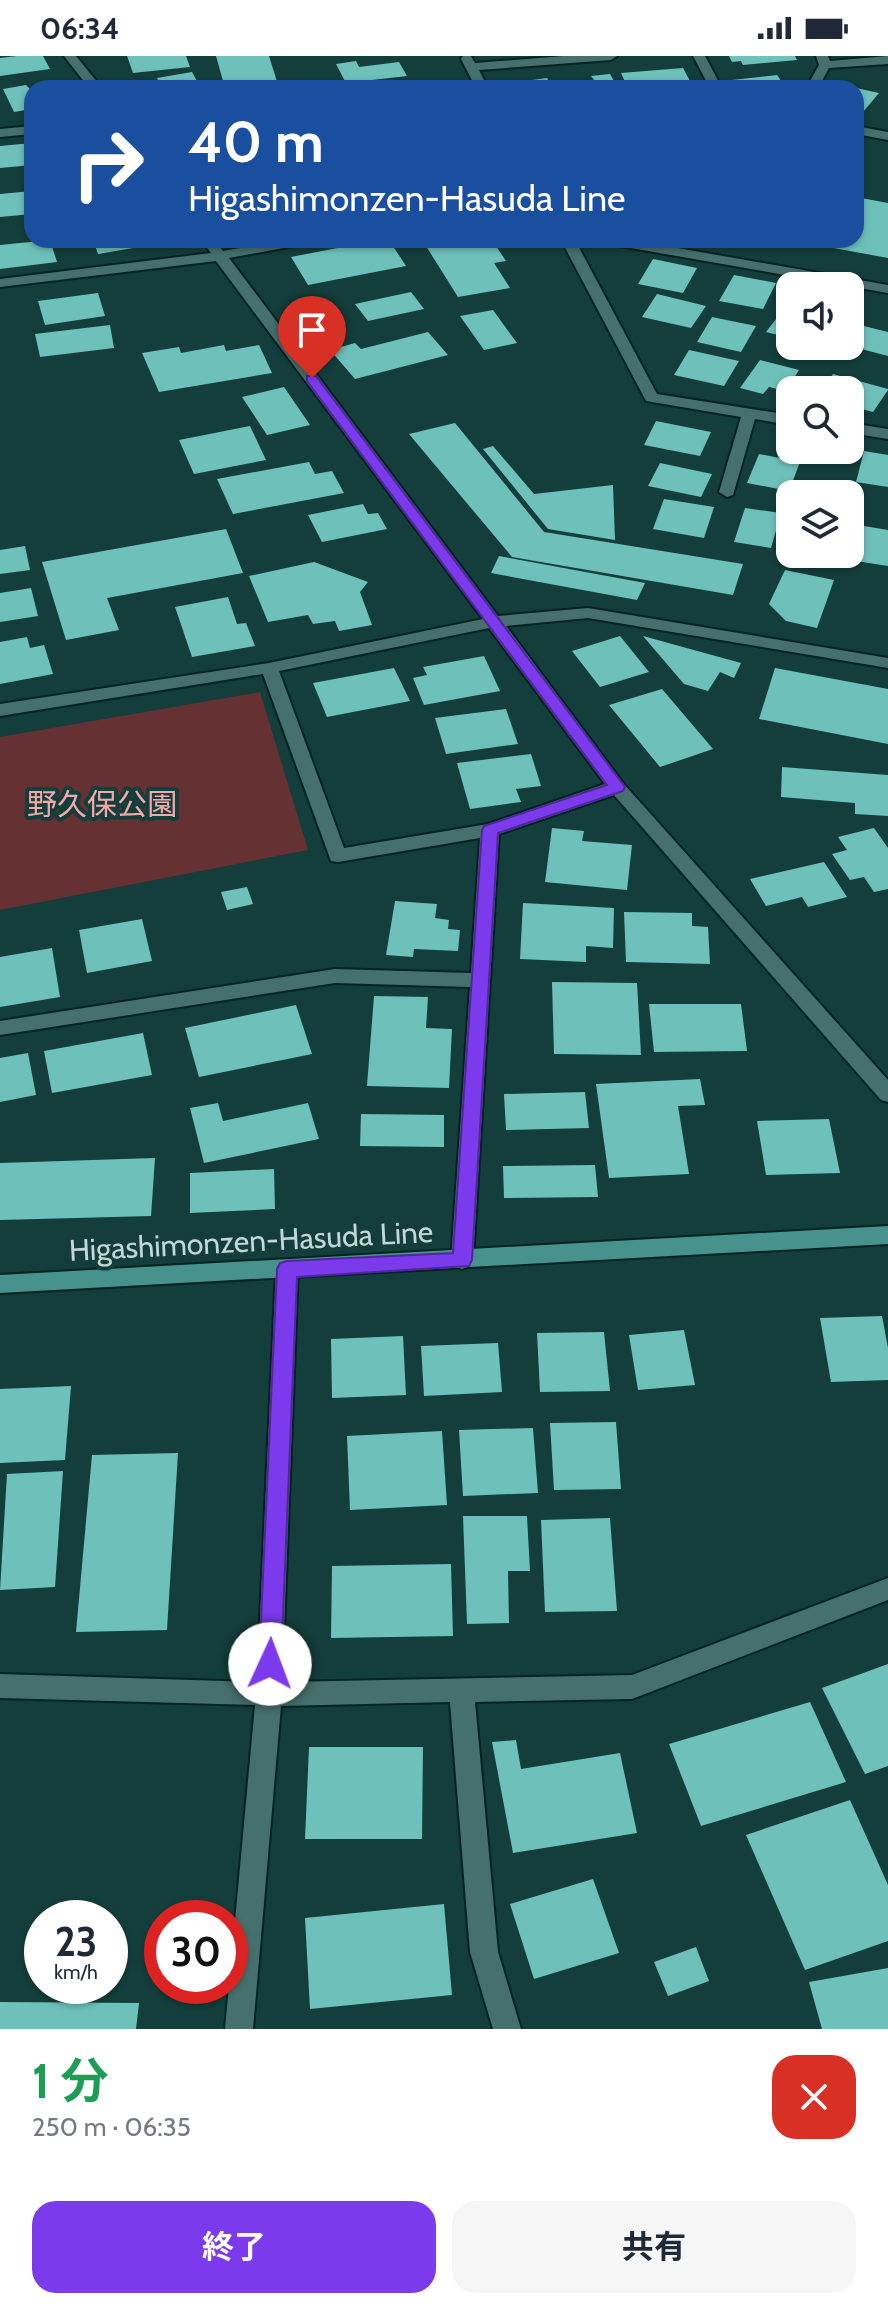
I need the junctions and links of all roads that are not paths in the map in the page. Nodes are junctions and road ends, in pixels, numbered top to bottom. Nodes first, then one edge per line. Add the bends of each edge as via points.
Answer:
1 (70, 56) edge
2 (611, 56) edge
3 (699, 56) edge
4 (824, 60) edge
5 (888, 60) edge
6 (468, 62) edge
7 (90, 80) edge
8 (478, 80) edge
9 (712, 80) edge
10 (815, 80) edge
11 (24, 131) edge
12 (864, 132) edge
13 (0, 133) edge
14 (888, 136) edge
15 (214, 248) edge
16 (262, 248) edge
17 (572, 248) edge
18 (677, 248) edge
19 (220, 256) junction
20 (0, 283) edge
21 (888, 289) edge
22 (749, 414) junction
23 (776, 418) edge
24 (864, 430) edge
25 (888, 434) edge
26 (727, 492) dead end
27 (494, 622) junction
28 (888, 663) edge
29 (269, 668) junction
30 (0, 710) edge
31 (617, 787) junction
32 (490, 830) junction
33 (482, 980) junction
34 (0, 1028) edge
35 (888, 1094) edge
36 (888, 1235) edge
37 (462, 1260) junction
38 (287, 1269) junction
39 (0, 1284) edge
40 (888, 1589) edge
41 (0, 1686) edge
42 (461, 1690) junction
43 (269, 1694) junction
44 (239, 2029) edge
45 (507, 2029) edge

1 - 7 street
2 - 6 street
3 - 9 street
4 - 5 street
4 - 10 street
6 - 8 street
11 - 13 street
12 - 14 street
15 - 19 street
16 - 19 street
17 - 22 street via 651,398
18 - 21 street
19 - 20 street
19 - 27 street
22 - 23 street
22 - 26 street
24 - 25 street
27 - 28 street via 588,613
27 - 29 street
27 - 31 street
29 - 30 street
29 - 32 street via 338,856
31 - 32 street
31 - 35 street
32 - 33 street
33 - 34 street via 335,976
33 - 37 street
36 - 37 main road, Higashimonzen-Hasuda Line
37 - 38 main road, Higashimonzen-Hasuda Line
38 - 39 main road, Higashimonzen-Hasuda Line
38 - 43 street
40 - 42 street via 632,1687
41 - 43 street
42 - 43 street
42 - 45 street via 484,1952
43 - 44 street

